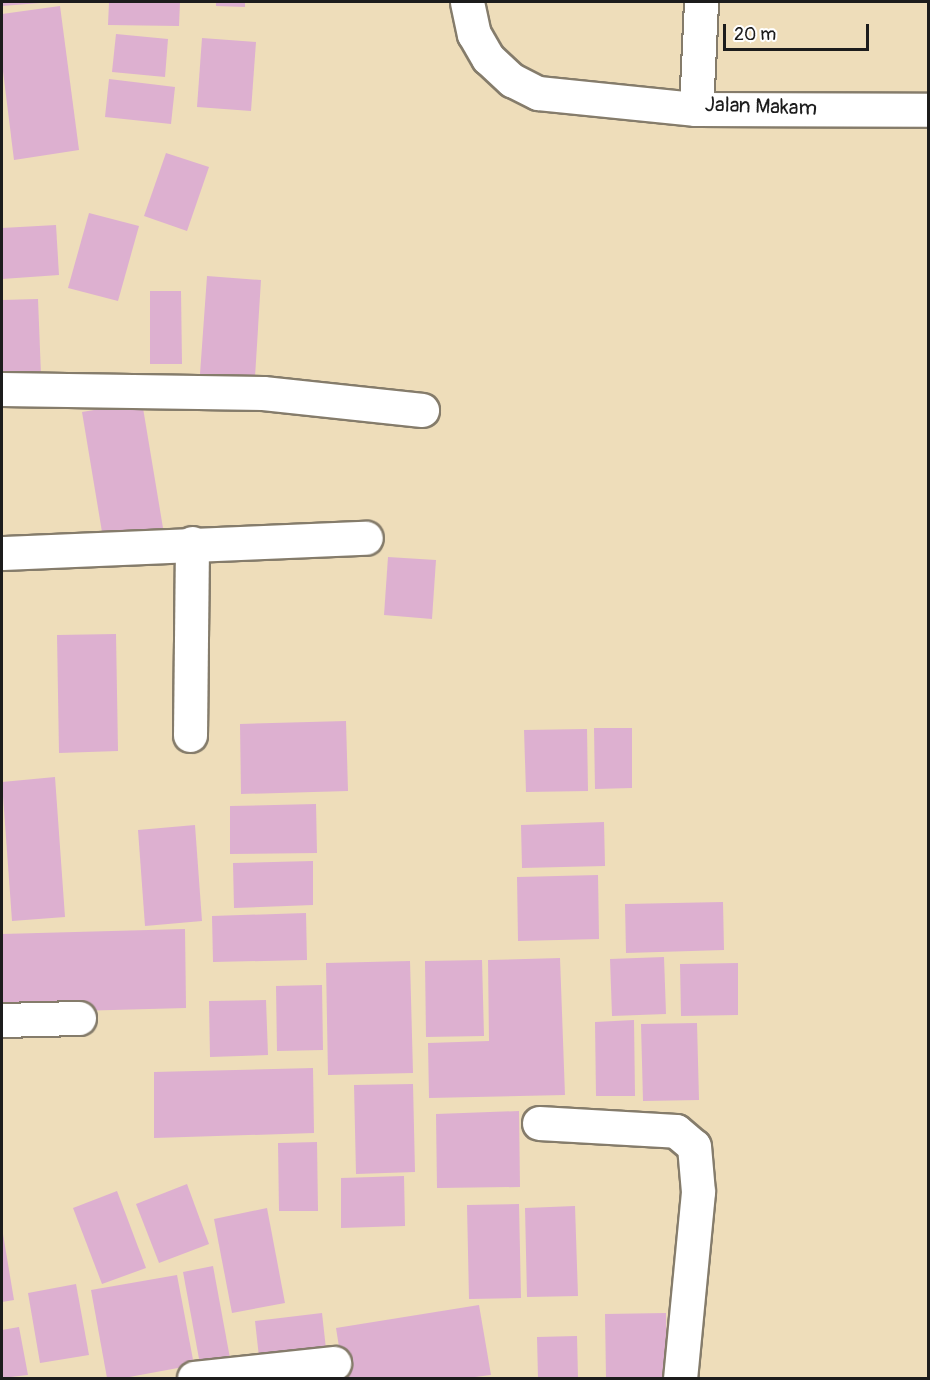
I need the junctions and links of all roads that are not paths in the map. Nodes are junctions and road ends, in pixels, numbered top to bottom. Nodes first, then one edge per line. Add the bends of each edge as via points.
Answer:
1 (467, 2) edge
2 (701, 2) edge
3 (696, 109) junction
4 (928, 110) edge
5 (2, 390) edge
6 (422, 410) dead end
7 (366, 538) dead end
8 (192, 543) junction
9 (2, 553) edge
10 (190, 735) dead end
11 (79, 1018) dead end
12 (2, 1020) edge
13 (540, 1123) dead end
14 (334, 1363) dead end
15 (194, 1378) edge
16 (680, 1378) edge

1 - 3 street via 474,34 488,58 512,80 538,93
2 - 3 street, Jalan Makam
3 - 4 street, Jalan Makam
5 - 6 street via 263,393
7 - 8 street
8 - 9 street
8 - 10 street
11 - 12 street
13 - 16 street via 676,1131 694,1146 698,1192
14 - 15 street

